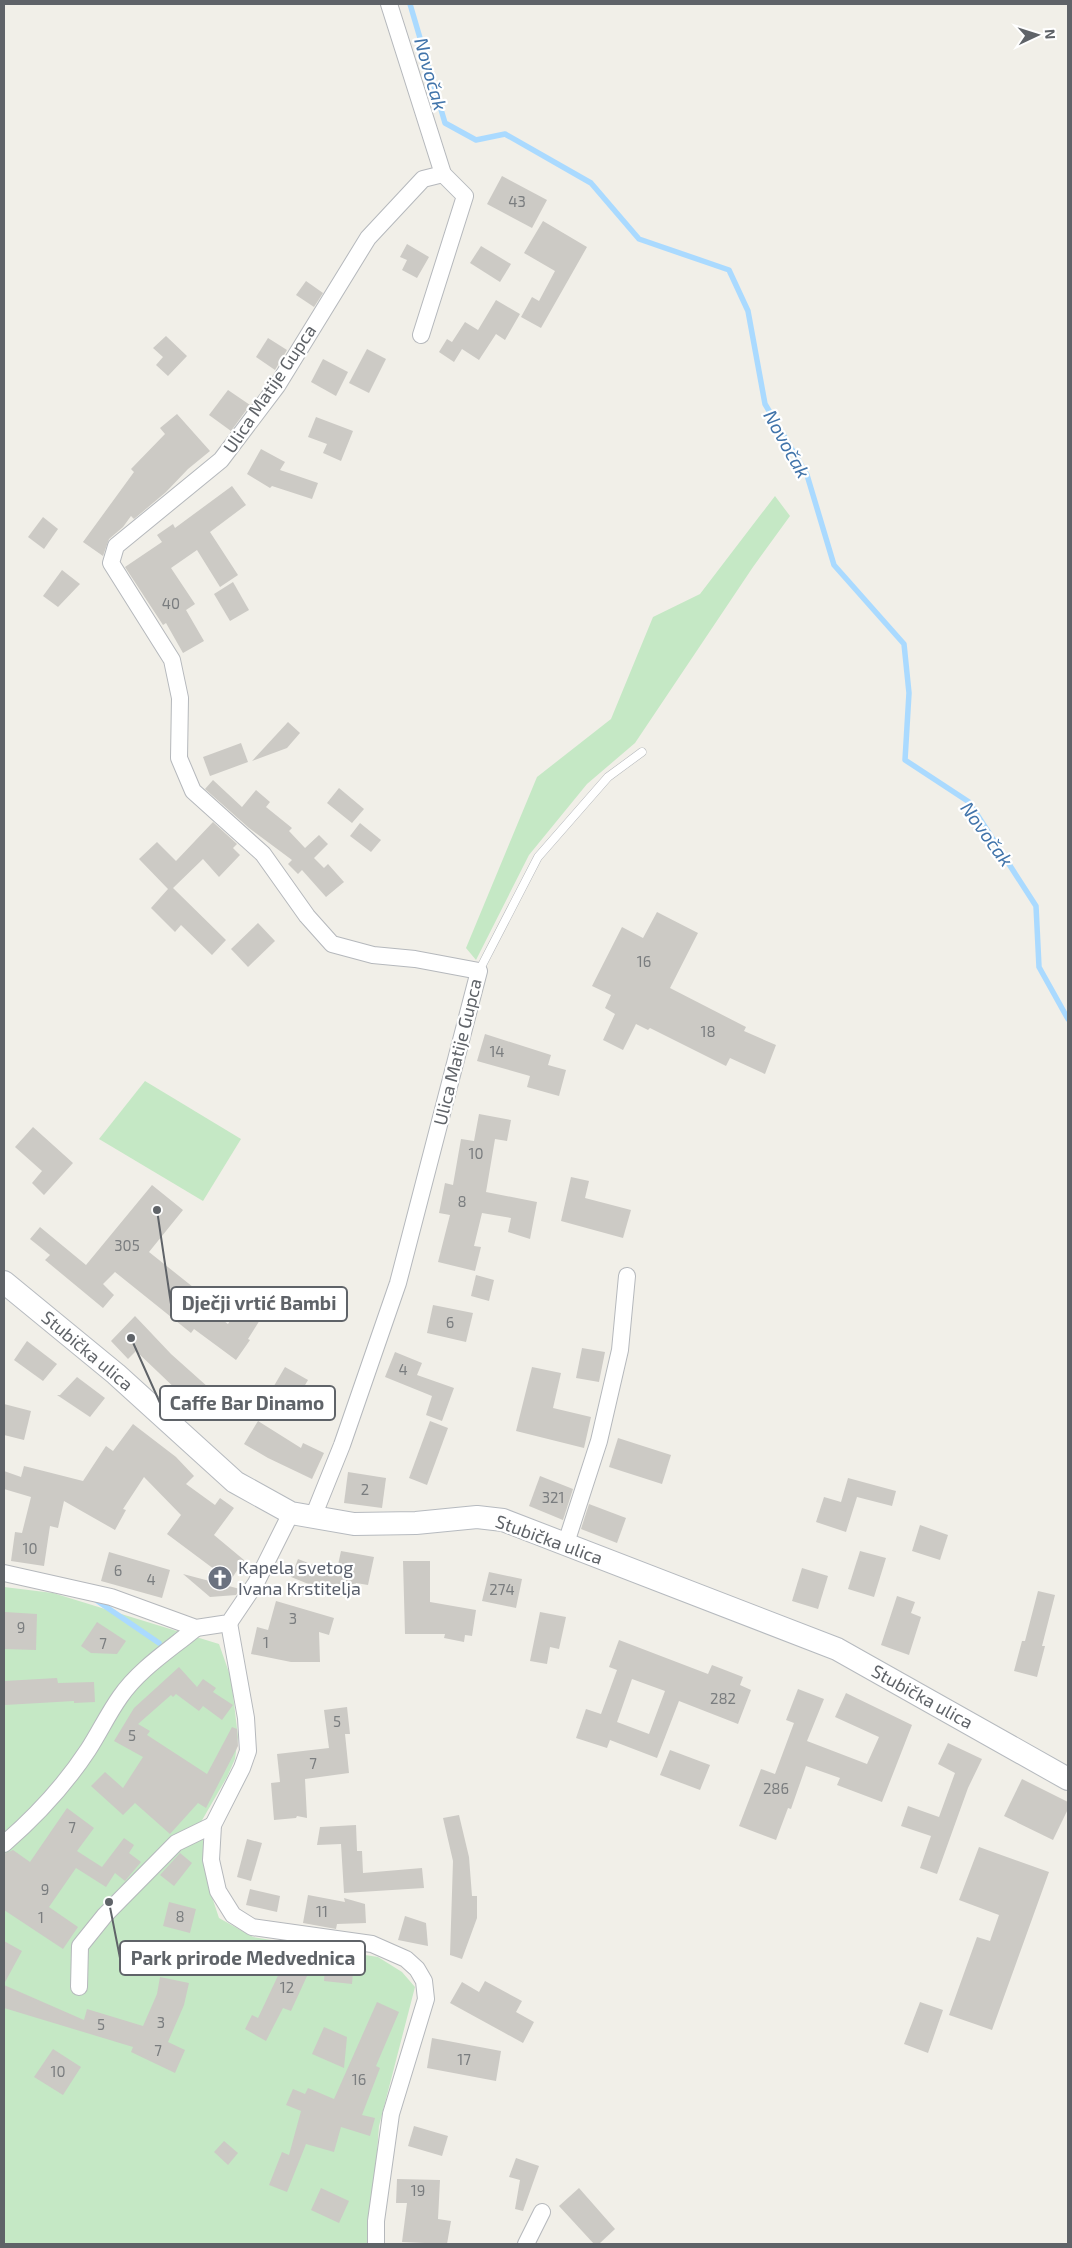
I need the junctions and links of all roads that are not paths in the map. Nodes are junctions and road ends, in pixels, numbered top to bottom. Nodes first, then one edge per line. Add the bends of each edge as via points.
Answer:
1 (389, 4) edge
2 (443, 174) junction
3 (421, 335) dead end
4 (642, 752) dead end
5 (479, 971) junction
6 (627, 1276) dead end
7 (4, 1282) edge
8 (291, 1513) junction
9 (313, 1517) junction
10 (566, 1543) junction
11 (4, 1573) edge
12 (229, 1623) junction
13 (196, 1628) junction
14 (1068, 1779) edge
15 (213, 1825) junction
16 (4, 1844) edge
17 (79, 1987) dead end
18 (542, 2212) dead end
19 (376, 2244) edge
20 (526, 2244) edge

1 - 2 street
2 - 3 street via 465,196
2 - 5 street, Ulica Matije Gupca via 423,180 368,238 276,386 222,460 116,546 111,563 172,660 180,698 179,758 193,791 263,854 307,916 332,944 373,955
4 - 5 lane via 608,777 538,857
5 - 9 street, Ulica Matije Gupca via 398,1283 342,1445
6 - 10 street via 620,1350 600,1441
7 - 8 main road, Stubička ulica via 116,1374 236,1482
8 - 9 main road, Stubička ulica
8 - 12 street via 256,1583
9 - 10 main road, Stubička ulica via 354,1524 416,1523 477,1517 503,1520
10 - 14 main road, Stubička ulica via 638,1574 837,1649
11 - 13 street via 112,1598
12 - 13 street
12 - 15 street via 246,1718 248,1751
13 - 16 street via 144,1671 120,1696 64,1784
15 - 17 street via 176,1843 105,1915 80,1946
15 - 19 street via 211,1860 218,1891 233,1916 252,1927 372,1944 406,1959 424,1981 426,1999 390,2114
18 - 20 street

